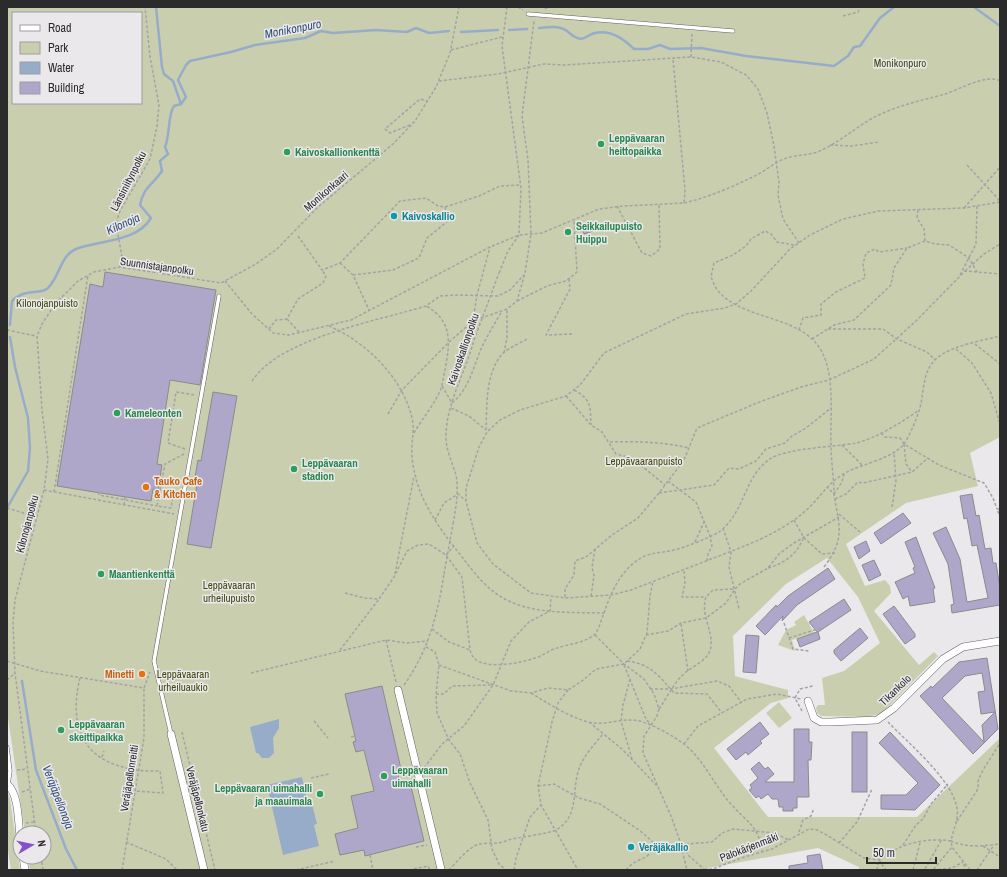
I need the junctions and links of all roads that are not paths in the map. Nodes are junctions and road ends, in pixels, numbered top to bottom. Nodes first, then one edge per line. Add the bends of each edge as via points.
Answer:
1 (528, 14) dead end
2 (733, 31) dead end
3 (219, 296) dead end
4 (1000, 641) edge
5 (398, 690) road end
6 (808, 700) road end
7 (171, 734) joint
8 (7, 747) edge
9 (8, 785) edge
10 (18, 825) edge
11 (204, 870) edge
12 (442, 870) edge

1 - 2 lane
3 - 7 lane via 154,660
4 - 6 street, Tikankolo via 962,647 943,658 877,720 821,722 814,718
5 - 12 street
7 - 11 street, Veräjäpellonkatu
8 - 9 lane via 10,771
9 - 10 street via 14,796

